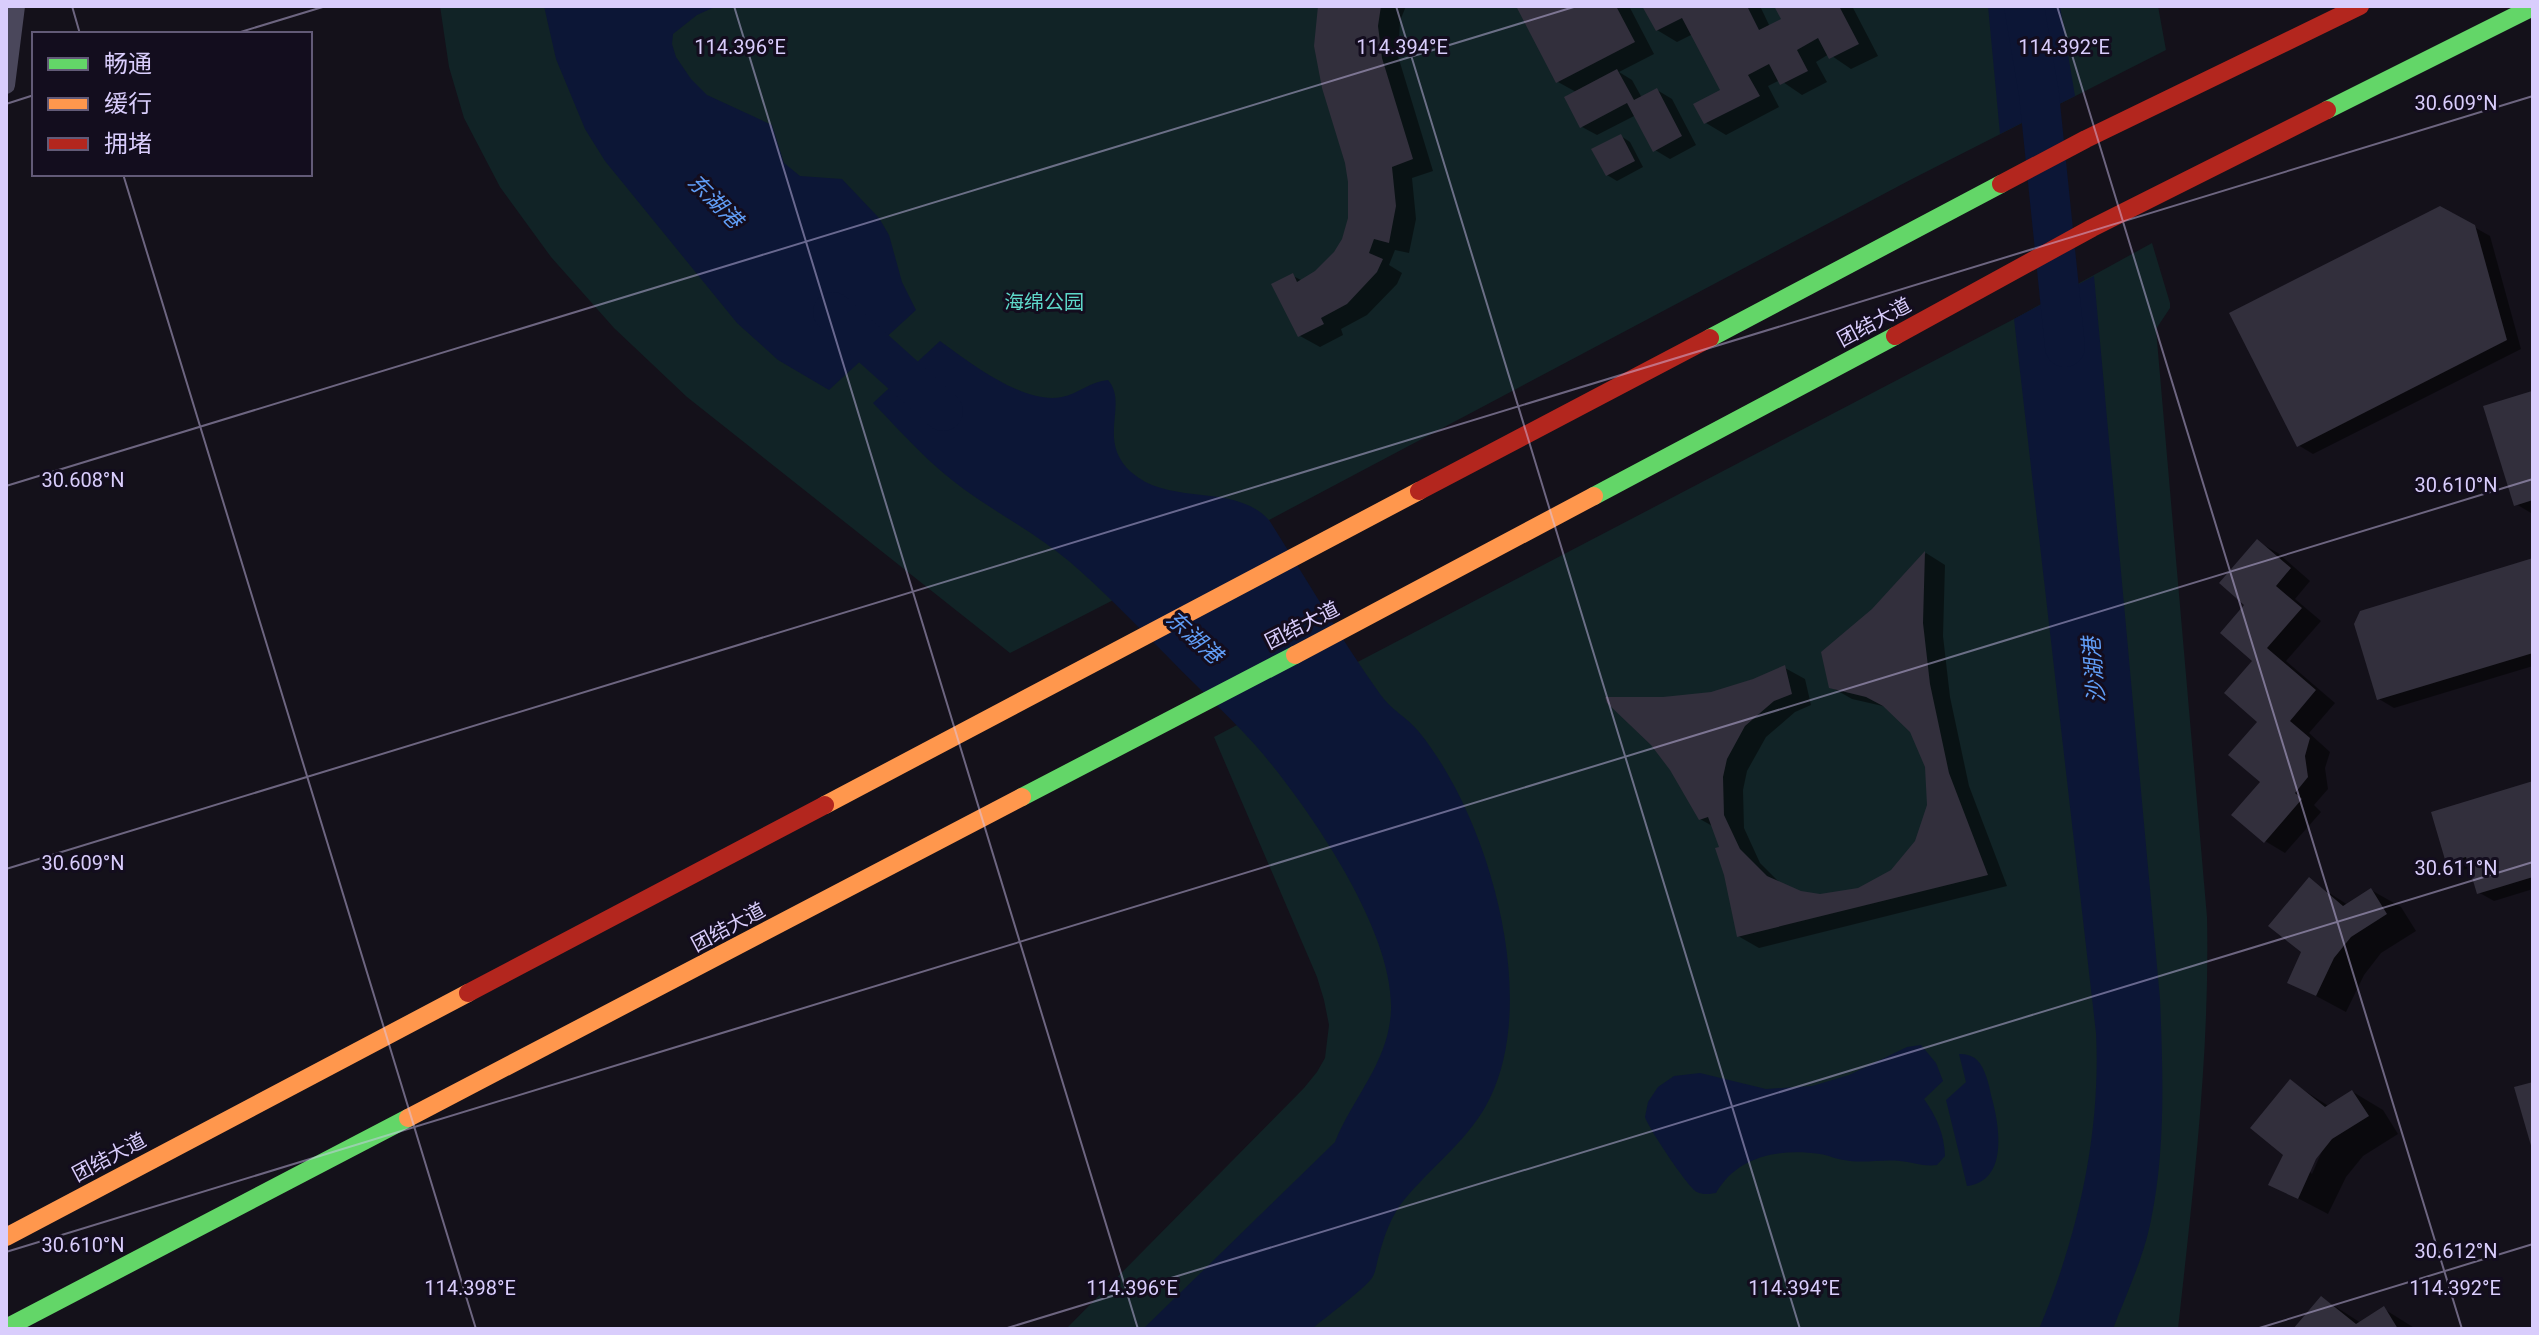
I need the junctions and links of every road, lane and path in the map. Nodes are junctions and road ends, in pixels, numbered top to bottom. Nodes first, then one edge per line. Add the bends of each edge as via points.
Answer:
1 (16, 6) edge
2 (2360, 6) edge
3 (2533, 7) edge
4 (6, 85) edge
5 (6, 1237) edge
6 (6, 1328) edge

1 - 4 street
2 - 5 main road, 团结大道 via 2086,139
3 - 6 main road, 团结大道 via 2092,228 1357,622

